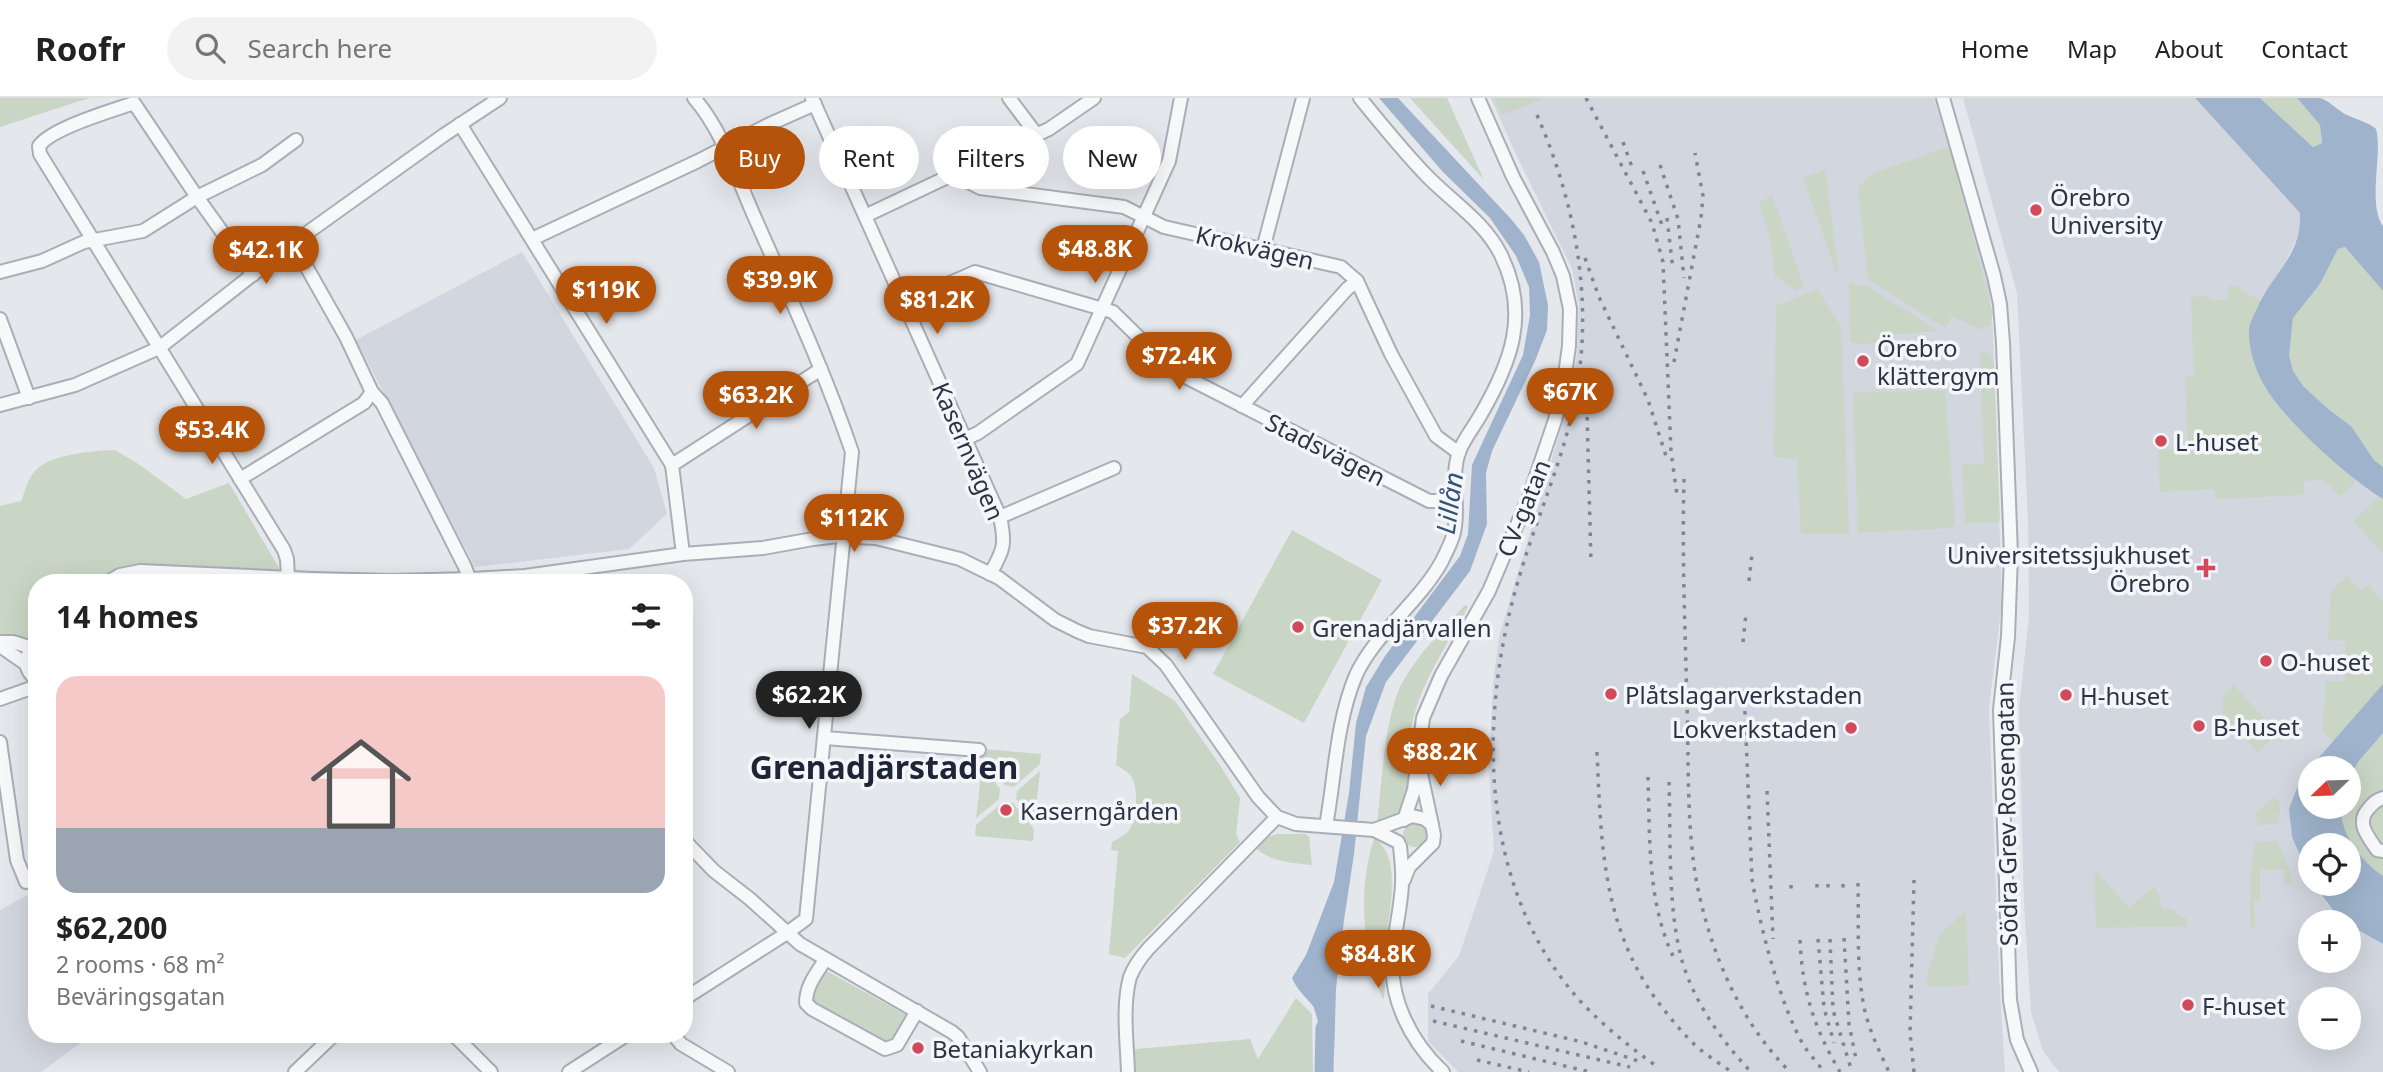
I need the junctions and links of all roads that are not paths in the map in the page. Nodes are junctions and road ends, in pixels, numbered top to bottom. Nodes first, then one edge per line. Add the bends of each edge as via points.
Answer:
1 (500, 98) edge
2 (694, 98) edge
3 (1009, 98) edge
4 (1094, 98) edge
5 (1181, 98) edge
6 (1303, 98) edge
7 (1360, 98) edge
8 (1478, 98) edge
9 (1943, 98) edge
10 (813, 101) edge
11 (460, 124) junction
12 (766, 126) edge
13 (1030, 126) edge
14 (714, 129) edge
15 (1049, 129) edge
16 (296, 140) dead end
17 (714, 153) edge
18 (933, 184) edge
19 (742, 189) edge
20 (988, 189) edge
21 (197, 197) junction
22 (865, 216) junction
23 (1144, 217) junction
24 (532, 239) junction
25 (94, 241) junction
26 (293, 243) junction
27 (1263, 249) junction
28 (0, 272) edge
29 (253, 275) junction
30 (1357, 281) junction
31 (904, 303) junction
32 (1102, 309) junction
33 (0, 319) edge
34 (159, 348) junction
35 (821, 369) junction
36 (372, 392) junction
37 (29, 398) junction
38 (0, 405) edge
39 (1242, 406) junction
40 (965, 439) junction
41 (1459, 453) junction
42 (672, 465) junction
43 (1114, 468) dead end
44 (240, 479) junction
45 (1454, 501) junction
46 (1000, 517) junction
47 (844, 537) junction
48 (683, 554) junction
49 (125, 574) edge
50 (214, 574) edge
51 (288, 574) edge
52 (468, 574) edge
53 (539, 574) edge
54 (990, 574) junction
55 (0, 644) edge
56 (28, 645) edge
57 (28, 654) edge
58 (26, 667) junction
59 (28, 670) edge
60 (28, 687) edge
61 (4, 697) edge
62 (825, 738) junction
63 (0, 742) edge
64 (979, 750) dead end
65 (1418, 755) junction
66 (2383, 798) edge
67 (1278, 817) junction
68 (1403, 821) junction
69 (1432, 825) junction
70 (1332, 827) junction
71 (1374, 830) junction
72 (1399, 844) junction
73 (693, 849) edge
74 (2383, 851) edge
75 (1422, 853) junction
76 (28, 881) edge
77 (1402, 883) junction
78 (788, 933) junction
79 (825, 960) junction
80 (693, 993) edge
81 (917, 1010) junction
82 (326, 1043) edge
83 (462, 1043) edge
84 (614, 1043) edge
85 (680, 1043) edge
86 (295, 1072) edge
87 (491, 1072) edge
88 (569, 1072) edge
89 (728, 1072) edge
90 (980, 1072) edge
91 (1128, 1072) edge
92 (1443, 1072) edge
93 (2031, 1072) edge

1 - 11 street
2 - 14 street
3 - 13 street
4 - 15 street
5 - 23 street via 1169,161
6 - 27 street
7 - 41 street via 1426,174 1483,228 1501,254 1514,289 1516,324 1510,353
8 - 65 street, CV-gatan via 1563,276 1570,309 1569,354 1541,466 1489,591 1423,718
9 - 93 street, Södra Grev Rosengatan via 2000,304 2011,555 2000,710 2011,1010
10 - 12 street
10 - 22 street, Kasernvägen
11 - 24 street
11 - 26 street
16 - 21 street via 262,164
17 - 24 street
18 - 22 street
19 - 35 street
20 - 23 street, Krokvägen via 1124,207
21 - 25 street via 143,230
21 - 25 street via 134,103 87,119 45,139 38,150
21 - 29 street
22 - 31 street, Kasernvägen
23 - 27 street, Krokvägen via 1164,227
23 - 32 street
24 - 42 street
25 - 28 street
25 - 34 street
26 - 29 street
26 - 36 street
27 - 30 street, Krokvägen via 1341,267
29 - 34 street
30 - 39 street
30 - 41 street via 1436,436
31 - 32 street, Stadsvägen via 975,272
31 - 40 street, Kasernvägen
32 - 39 street, Stadsvägen via 1113,312 1172,370
32 - 40 street via 1077,364
33 - 37 street
34 - 37 street via 75,385
34 - 44 street
35 - 42 street
35 - 47 street via 852,452
36 - 44 street via 364,403
36 - 52 street via 382,403
37 - 38 street
39 - 45 street, Stadsvägen via 1429,501
40 - 46 street, Kasernvägen
41 - 45 street
42 - 48 street
43 - 46 street
44 - 51 street via 284,550
45 - 70 street via 1455,530 1441,562 1356,675 1345,711
46 - 54 street, Kasernvägen via 1003,552
47 - 48 street
47 - 54 street via 876,538 936,552
47 - 62 street
48 - 53 street
49 - 50 street
54 - 67 street via 1055,621 1089,636 1147,647 1160,658 1258,797
55 - 56 street
55 - 58 street
57 - 58 street
58 - 59 street
58 - 61 street
60 - 61 street
62 - 64 street
62 - 78 street via 806,919
63 - 76 street via 17,860
65 - 68 street, CV-gatan via 1414,790
65 - 69 street, CV-gatan
66 - 74 street via 2365,811 2362,821 2365,833 2377,850
67 - 70 street via 1296,824
67 - 91 street via 1138,962 1128,989
68 - 69 street via 1421,817
68 - 71 street
68 - 72 street via 1397,829
69 - 75 street via 1433,843
70 - 71 street
71 - 72 street
72 - 75 street via 1410,853
72 - 77 street
73 - 78 street
75 - 77 street
77 - 92 street via 1392,956 1395,995 1409,1029
78 - 79 street
78 - 80 street
79 - 81 street
79 - 81 street via 811,982 806,1003 874,1044 885,1049 897,1045
81 - 90 street via 958,1038
82 - 86 street
83 - 87 street
84 - 88 street
85 - 89 street

